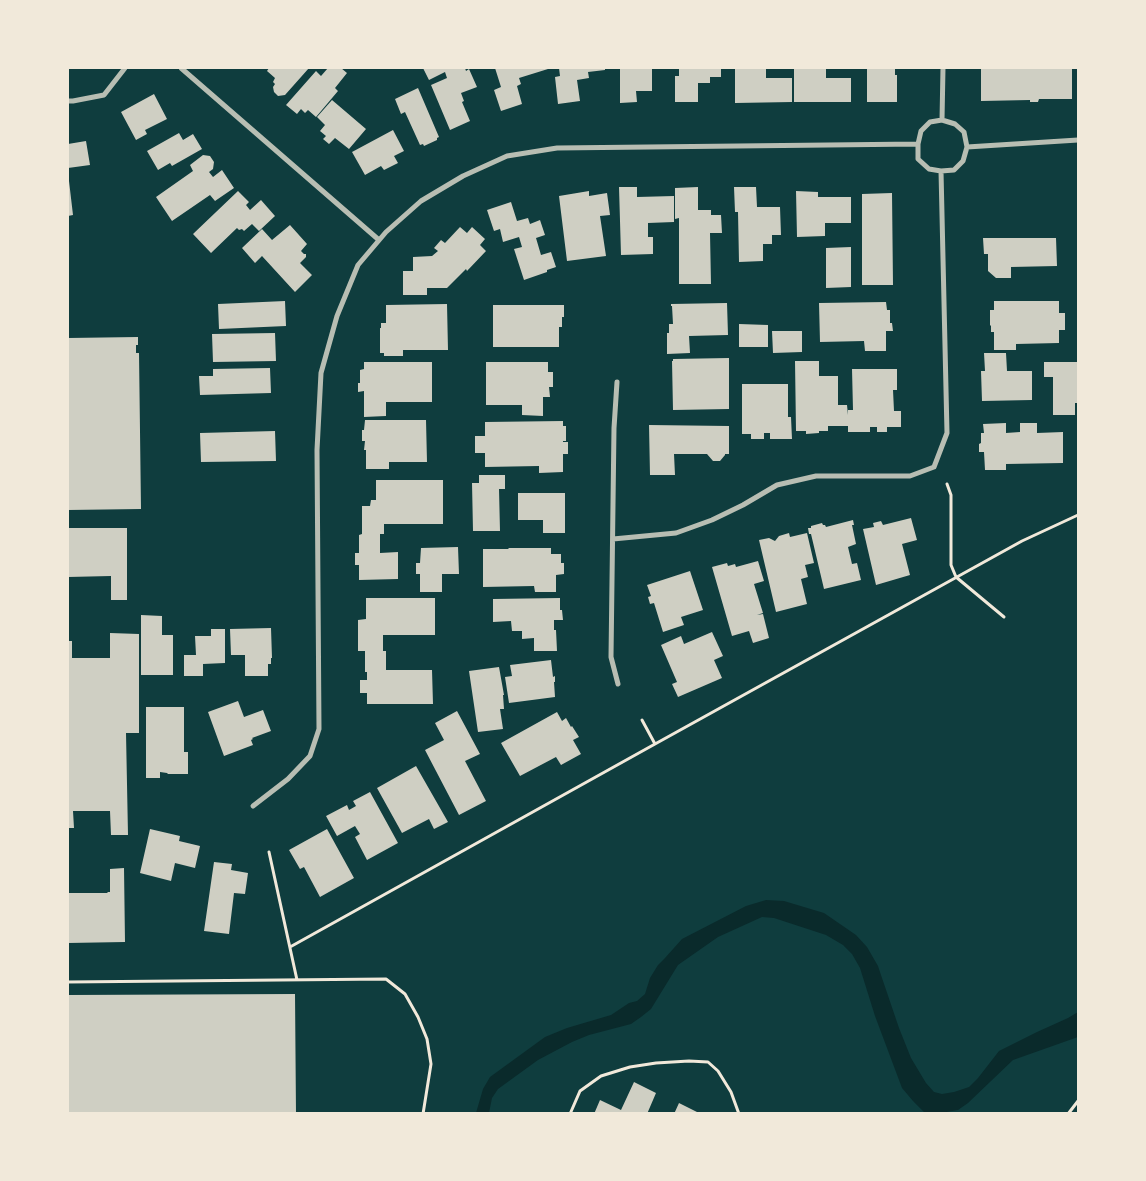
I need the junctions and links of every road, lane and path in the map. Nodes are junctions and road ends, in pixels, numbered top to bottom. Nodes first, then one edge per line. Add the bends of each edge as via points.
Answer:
1 (125, 68) edge
2 (180, 68) edge
3 (943, 68) edge
4 (68, 101) edge
5 (942, 120) junction
6 (1078, 140) edge
7 (918, 144) junction
8 (967, 147) junction
9 (941, 171) junction
10 (379, 240) junction
11 (617, 382) dead end
12 (948, 484) dead end
13 (1078, 515) edge
14 (613, 539) junction
15 (956, 577) junction
16 (1004, 617) dead end
17 (618, 684) dead end
18 (642, 720) dead end
19 (655, 744) junction
20 (253, 806) dead end
21 (269, 852) dead end
22 (290, 947) junction
23 (297, 980) junction
24 (68, 982) edge
25 (1078, 1101) edge
26 (423, 1114) edge
27 (570, 1114) edge
28 (739, 1114) edge
29 (1068, 1114) edge

1 - 4 street via 104,95
2 - 10 street
3 - 5 street
5 - 7 street via 930,122 921,132
5 - 8 street via 955,124 964,132
6 - 8 street
7 - 9 street via 918,159 929,169
7 - 10 street via 557,148 507,156 463,176 421,201
8 - 9 street via 964,161 954,170
9 - 14 street via 947,433 934,467 910,476 816,476 777,485 712,520 676,533
10 - 20 street via 358,265 337,316 321,373 318,450 319,730 310,756 288,779
11 - 14 street
12 - 15 path via 951,495 951,565
13 - 15 path
14 - 17 street via 611,656
15 - 16 path
15 - 19 path
18 - 19 path
19 - 22 path
21 - 22 path
22 - 23 path
23 - 24 path
23 - 26 path via 386,979 405,994 427,1038 431,1064
25 - 29 path
27 - 28 path via 580,1091 601,1076 630,1067 689,1061 708,1062 718,1071

